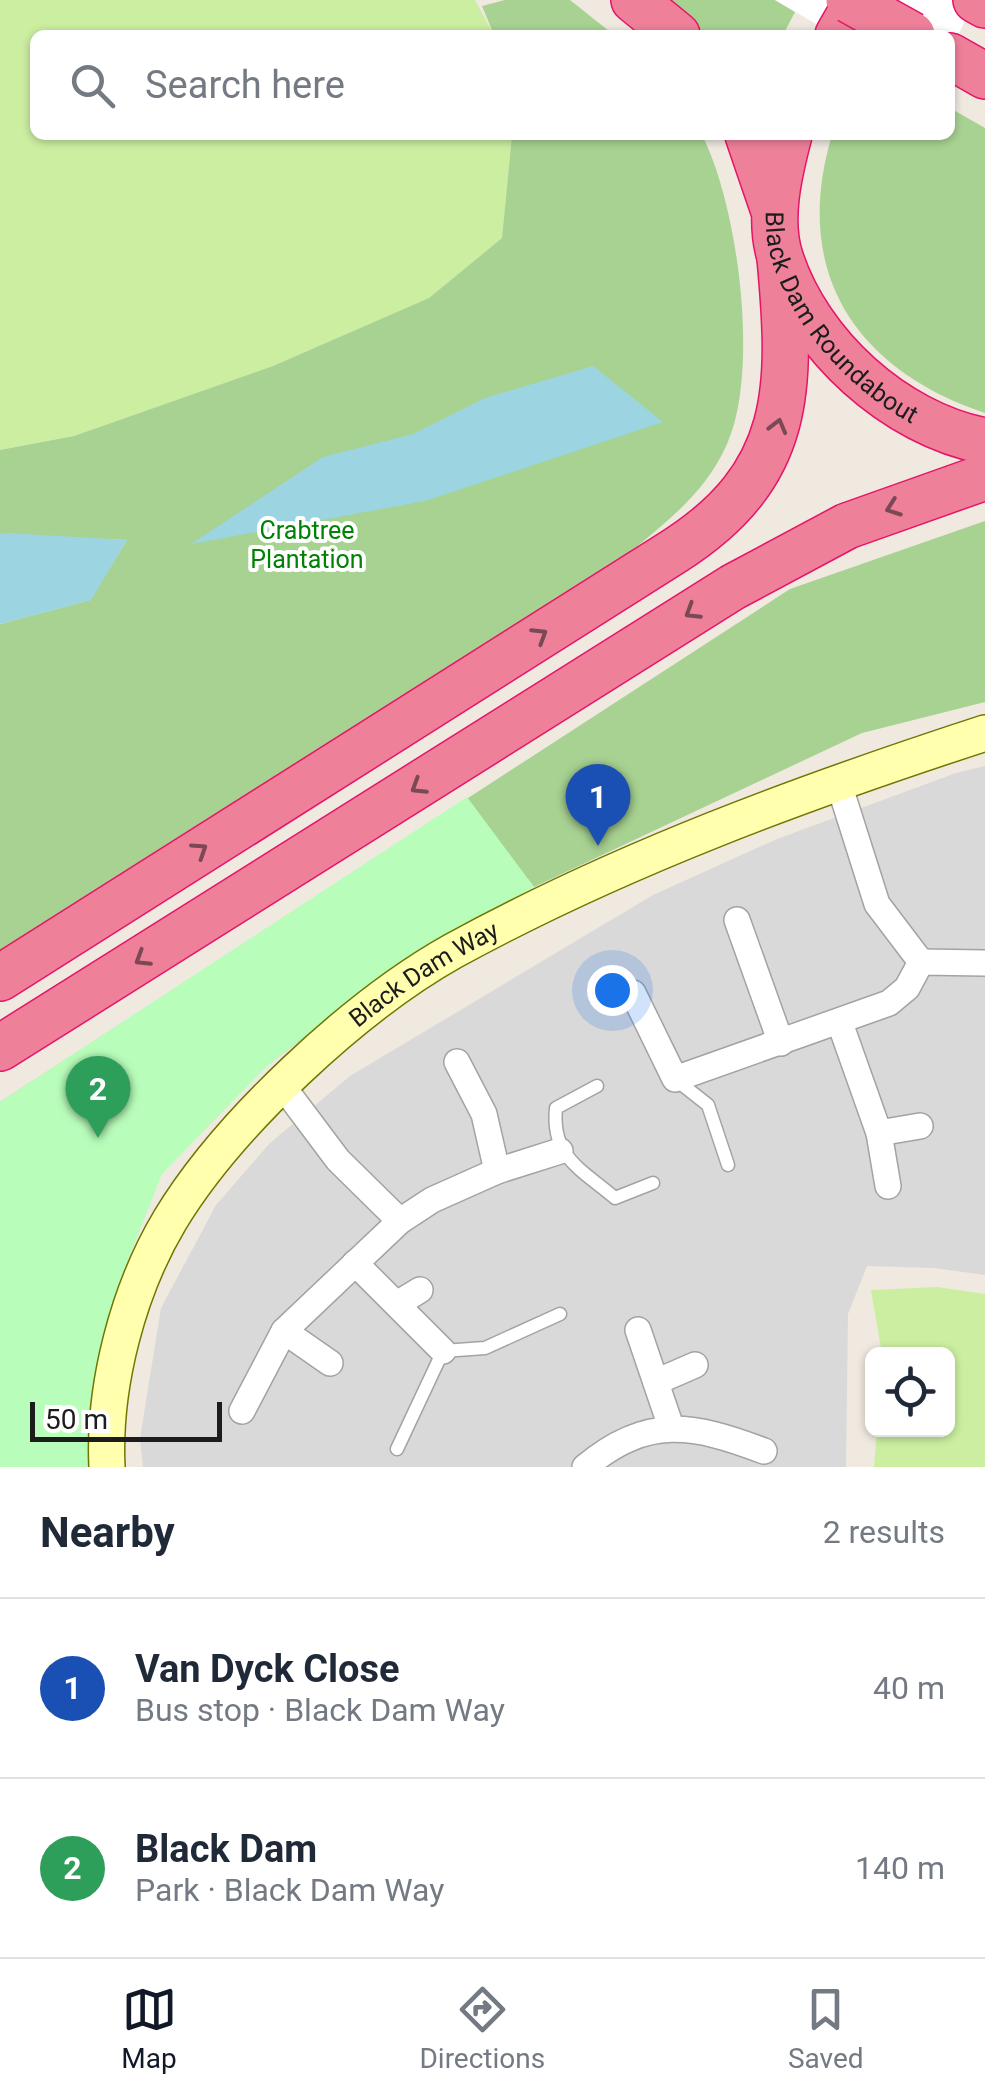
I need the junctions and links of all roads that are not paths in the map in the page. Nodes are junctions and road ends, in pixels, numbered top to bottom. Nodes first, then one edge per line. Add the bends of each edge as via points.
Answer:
1 (634, 0) edge
2 (850, 0) edge
3 (858, 0) edge
4 (976, 0) edge
5 (985, 5) edge
6 (672, 30) edge
7 (841, 30) edge
8 (903, 30) edge
9 (955, 60) edge
10 (985, 76) edge
11 (749, 140) edge
12 (788, 140) edge
13 (778, 236) junction
14 (985, 440) edge
15 (985, 477) edge
16 (985, 733) edge
17 (838, 781) junction
18 (737, 920) dead end
19 (921, 962) junction
20 (985, 963) edge
21 (0, 978) edge
22 (633, 992) dead end
23 (840, 1023) junction
24 (781, 1043) junction
25 (0, 1048) edge
26 (457, 1062) dead end
27 (675, 1079) junction
28 (281, 1084) junction
29 (597, 1086) dead end
30 (920, 1126) dead end
31 (880, 1133) junction
32 (560, 1150) junction
33 (728, 1164) dead end
34 (497, 1171) junction
35 (653, 1183) dead end
36 (888, 1186) dead end
37 (400, 1221) junction
38 (355, 1263) junction
39 (420, 1290) dead end
40 (397, 1304) junction
41 (560, 1314) dead end
42 (638, 1330) dead end
43 (284, 1332) junction
44 (444, 1351) junction
45 (330, 1363) dead end
46 (695, 1365) dead end
47 (656, 1382) junction
48 (242, 1410) dead end
49 (671, 1427) junction
50 (397, 1450) dead end
51 (764, 1451) dead end
52 (107, 1467) edge
53 (585, 1467) edge

1 - 6 highway
2 - 8 highway, bridge
3 - 7 highway
4 - 5 highway
9 - 10 highway
11 - 13 highway
12 - 13 highway, Black Dam Roundabout
13 - 14 highway, Black Dam Roundabout via 834,350 869,386 917,418
21 -> 13 highway via 721,518 752,482 780,420 787,371
15 -> 25 highway via 848,526 732,587
16 - 17 street, Black Dam Way
17 - 19 street via 877,904
17 - 28 street, Black Dam Way via 617,871 451,953
18 - 24 street
19 - 20 street
19 - 23 street via 908,988 889,1003
22 - 27 street
23 - 24 street
23 - 31 street
24 - 27 street
26 - 34 street via 484,1114
27 - 33 lane via 708,1105
28 - 37 street via 338,1160
28 - 52 street, Black Dam Way via 170,1220 122,1341 108,1410
29 - 32 lane via 556,1108
30 - 31 street
31 - 36 street
32 - 34 street
32 - 35 lane via 615,1198
34 - 37 street
37 - 38 street
38 - 40 street
38 - 43 street
39 - 40 street
40 - 44 street
41 - 44 lane via 485,1348
42 - 47 street
43 - 45 street
43 - 48 street
44 - 50 lane
46 - 47 street
47 - 49 street
49 - 51 street
49 - 53 street via 628,1438

